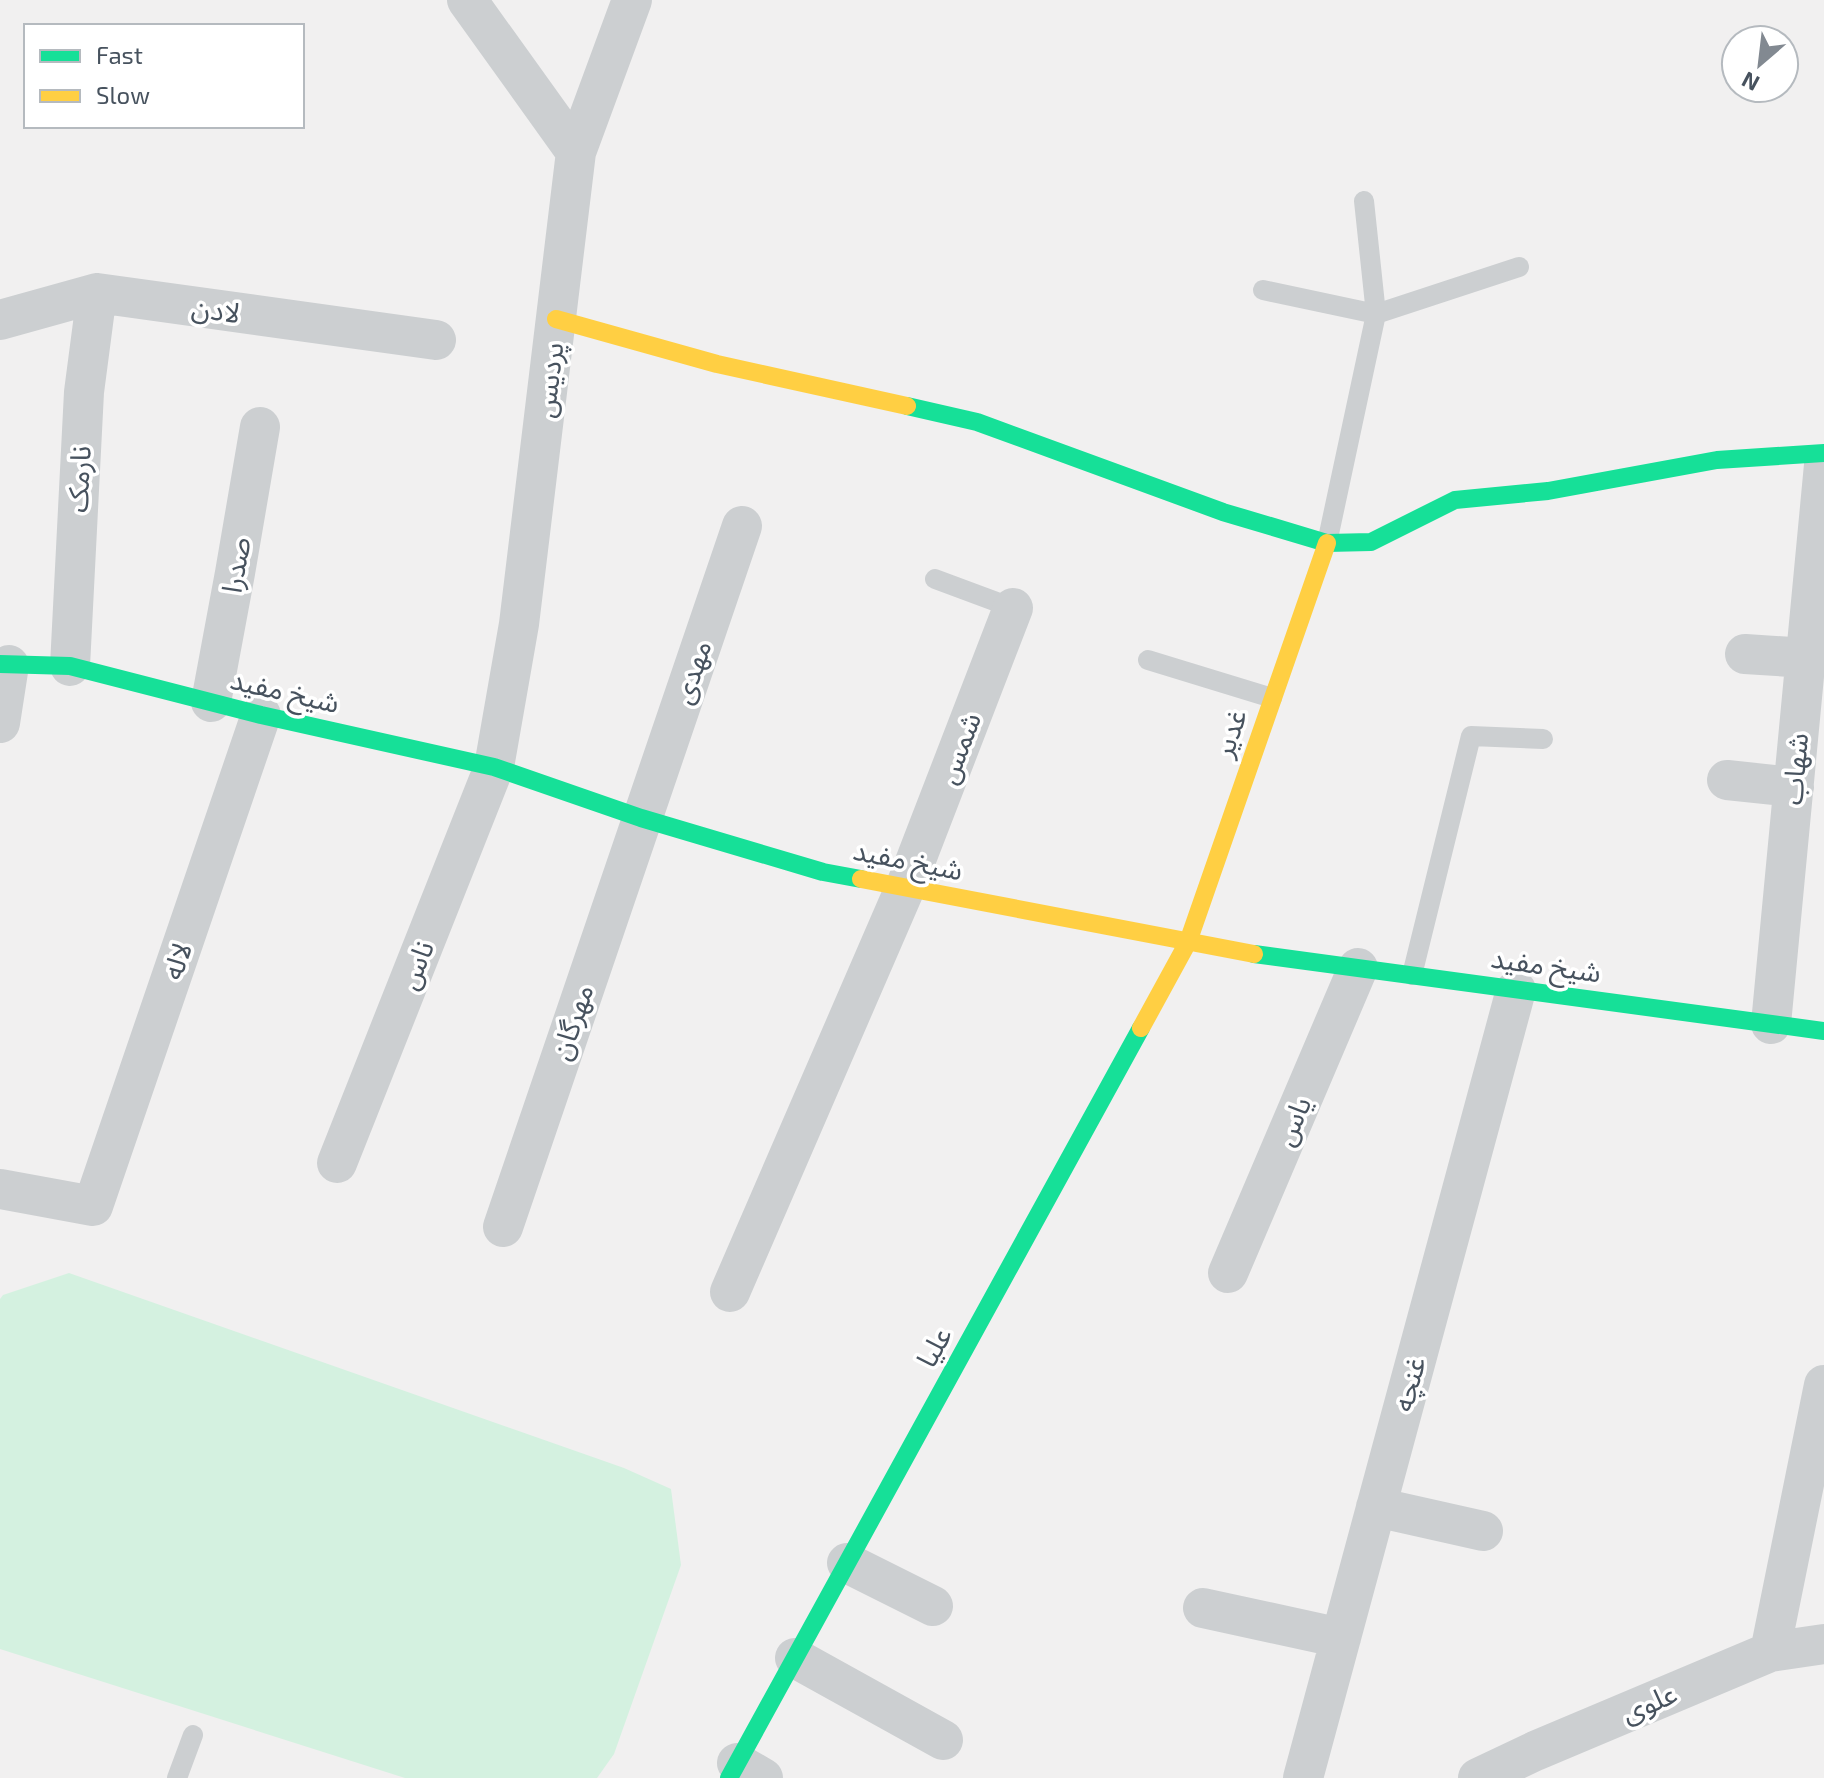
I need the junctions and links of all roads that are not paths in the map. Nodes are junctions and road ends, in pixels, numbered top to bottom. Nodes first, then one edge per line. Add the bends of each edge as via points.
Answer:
1 (467, 0) edge
2 (632, 0) edge
3 (576, 152) junction
4 (1364, 201) dead end
5 (1519, 267) dead end
6 (1263, 290) dead end
7 (97, 293) junction
8 (1376, 314) junction
9 (556, 319) junction
10 (0, 320) edge
11 (436, 340) dead end
12 (260, 427) dead end
13 (1824, 453) edge
14 (1824, 465) edge
15 (742, 526) dead end
16 (1327, 543) junction
17 (935, 579) dead end
18 (1013, 608) joint
19 (1745, 654) dead end
20 (1806, 658) junction
21 (1148, 660) dead end
22 (4, 664) edge
23 (70, 666) junction
24 (1272, 698) junction
25 (211, 702) junction
26 (261, 715) junction
27 (0, 723) edge
28 (1543, 739) dead end
29 (494, 767) junction
30 (1727, 780) dead end
31 (1794, 787) junction
32 (641, 818) junction
33 (905, 888) junction
34 (1188, 942) junction
35 (1358, 968) junction
36 (1412, 975) junction
37 (1516, 990) junction
38 (1771, 1024) junction
39 (1824, 1031) edge
40 (337, 1163) dead end
41 (0, 1189) edge
42 (503, 1227) dead end
43 (1228, 1273) dead end
44 (730, 1292) dead end
45 (1824, 1385) edge
46 (1376, 1507) junction
47 (1483, 1531) dead end
48 (847, 1563) junction
49 (933, 1606) dead end
50 (1203, 1608) dead end
51 (1341, 1638) junction
52 (1824, 1644) edge
53 (1770, 1652) junction
54 (795, 1658) junction
55 (193, 1735) dead end
56 (943, 1740) dead end
57 (1535, 1765) edge
58 (743, 1773) edge
59 (177, 1778) edge
60 (1303, 1778) edge
61 (1478, 1778) edge

1 - 3 street
2 - 3 street, پردیس
3 - 9 street, پردیس
4 - 8 lane
5 - 8 lane
6 - 8 lane
7 - 10 street, لادن
7 - 11 street, لادن
7 - 23 street, نارمک via 84,392
8 - 16 lane
9 - 16 street via 717,364 977,422 1223,512
9 - 29 street, پردیس via 519,624
12 - 25 street, صدرا
13 - 16 street via 1717,460 1548,491 1455,500 1371,542
14 - 20 street, شهاب
15 - 32 street, مهدی
16 - 24 street, غدیر
17 - 18 lane
18 - 33 street, شمس
19 - 20 street
20 - 31 street, شهاب
21 - 24 lane
22 - 23 street, شیخ مفید
22 - 27 street
23 - 25 street, شیخ مفید
24 - 34 street, غدیر
25 - 26 street, شیخ مفید
26 - 29 street, شیخ مفید
26 - 41 street, لاله via 93,1206
28 - 36 lane via 1471,736
29 - 32 street, شیخ مفید
29 - 40 street, ناس
30 - 31 street
31 - 38 street, شهاب
32 - 33 street, شیخ مفید via 823,872
32 - 42 street, مهرگان
33 - 34 street, شیخ مفید
33 - 44 street, شمس
34 - 35 street, شیخ مفید
34 - 48 street, علیا
35 - 36 street, شیخ مفید
35 - 43 street, یاس
36 - 37 street, شیخ مفید
37 - 38 street, شیخ مفید
37 - 46 street, غنچه
38 - 39 street, شیخ مفید
45 - 53 street
46 - 47 street
46 - 51 street, غنچه
48 - 49 street
48 - 54 street, علیا
50 - 51 street
51 - 60 street, غنچه
52 - 53 street, علوی
53 - 57 street, علوی
54 - 56 street
54 - 58 street, علیا
55 - 59 lane
57 - 61 street, علوی

